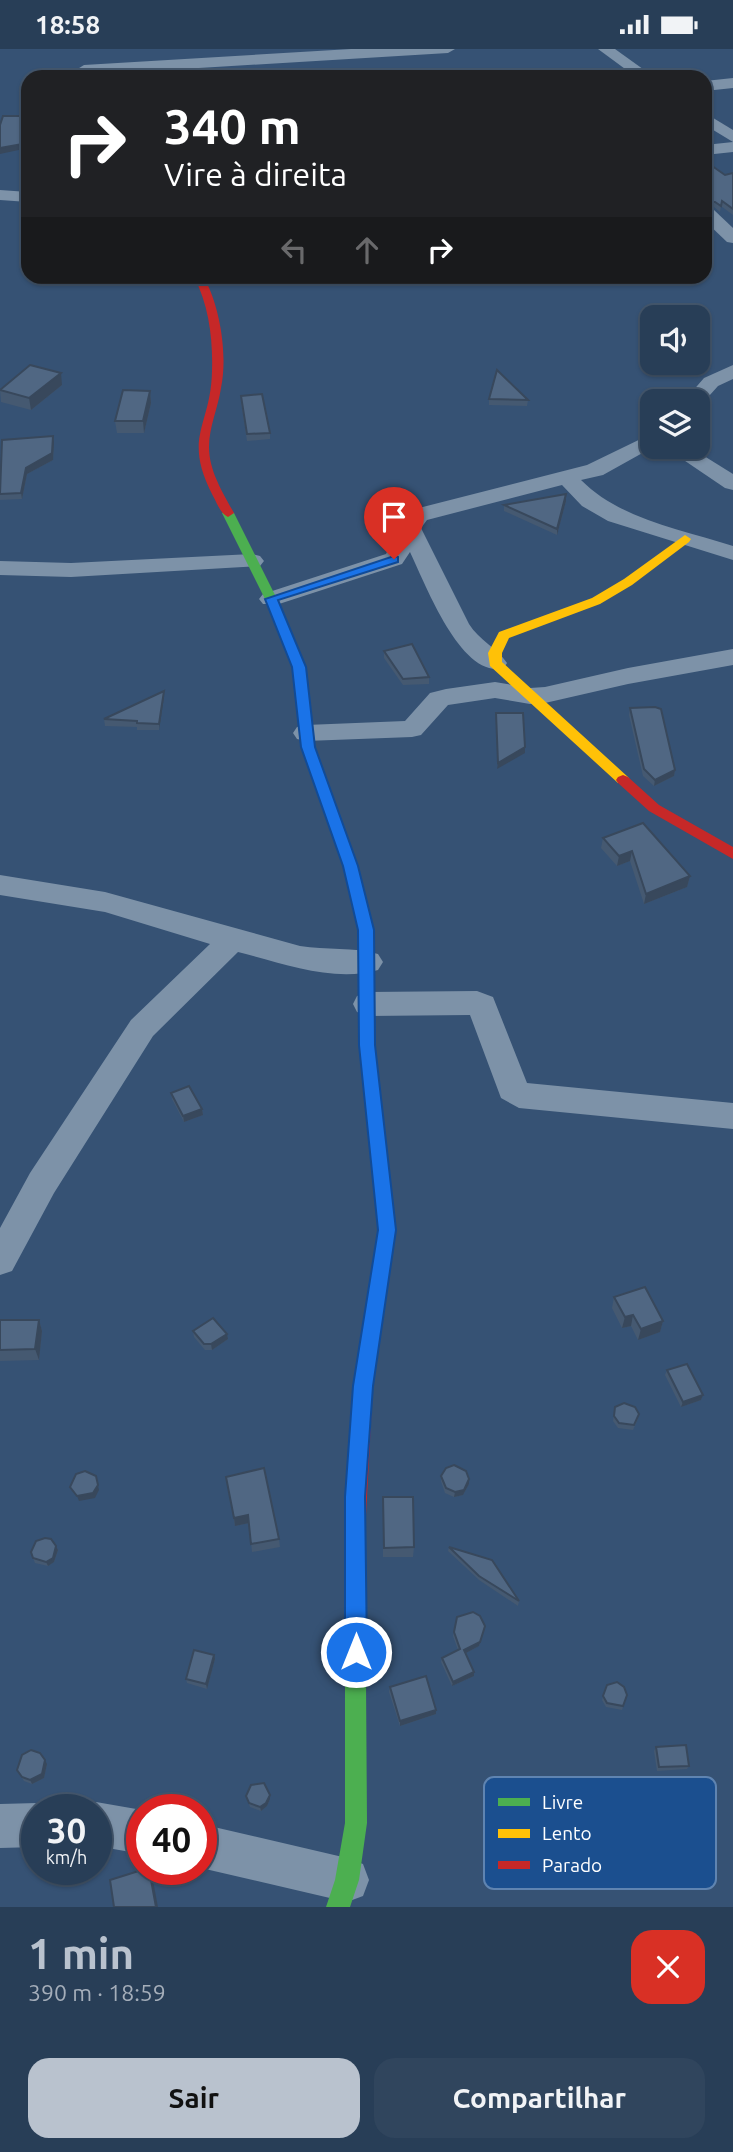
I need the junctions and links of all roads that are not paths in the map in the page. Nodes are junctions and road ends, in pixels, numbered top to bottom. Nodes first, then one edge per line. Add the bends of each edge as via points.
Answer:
1 (448, 49) edge
2 (605, 49) edge
3 (83, 69) edge
4 (636, 70) edge
5 (733, 83) edge
6 (712, 85) edge
7 (712, 123) edge
8 (733, 137) edge
9 (733, 146) edge
10 (712, 149) edge
11 (0, 195) edge
12 (21, 196) edge
13 (712, 218) edge
14 (733, 238) edge
15 (204, 284) edge
16 (733, 371) edge
17 (705, 389) edge
18 (640, 447) edge
19 (694, 459) edge
20 (566, 478) junction
21 (733, 483) edge
22 (410, 528) junction
23 (685, 539) junction
24 (733, 553) edge
25 (252, 561) junction
26 (0, 568) edge
27 (271, 599) junction
28 (457, 624) junction
29 (504, 635) junction
30 (733, 657) edge
31 (495, 663) junction
32 (530, 696) junction
33 (306, 733) junction
34 (733, 854) edge
35 (0, 885) edge
36 (232, 940) junction
37 (368, 962) junction
38 (368, 1004) junction
39 (733, 1115) edge
40 (0, 1260) edge
41 (21, 1825) edge
42 (0, 1826) edge
43 (217, 1851) edge
44 (343, 1894) edge

1 - 3 street
2 - 4 street
5 - 6 street
7 - 8 street
9 - 10 street
11 - 12 street
13 - 14 street
15 - 25 street via 217,382 203,448 211,479
16 - 17 street
18 - 20 street
19 - 21 street
20 - 22 street via 419,515
20 - 23 street via 590,501 616,516
22 - 27 street via 394,559
22 - 28 street
23 - 24 street
23 - 29 street via 596,601
25 - 26 street via 59,570
25 - 27 street
27 - 33 street via 299,667
28 - 29 street
28 - 31 street via 468,642
29 - 31 street
30 - 32 street
31 - 32 street
32 - 33 street via 495,690 446,697 412,729
32 - 34 street via 654,808
33 - 37 street via 316,774 351,866 366,930
35 - 36 street via 106,902
36 - 37 street via 323,961
36 - 40 street via 142,1028 42,1183
37 - 38 street
38 - 39 street via 482,1005 512,1089 519,1095
38 - 44 street via 367,1045 387,1230 363,1386 355,1497 356,1823
41 - 42 street
43 - 44 street

